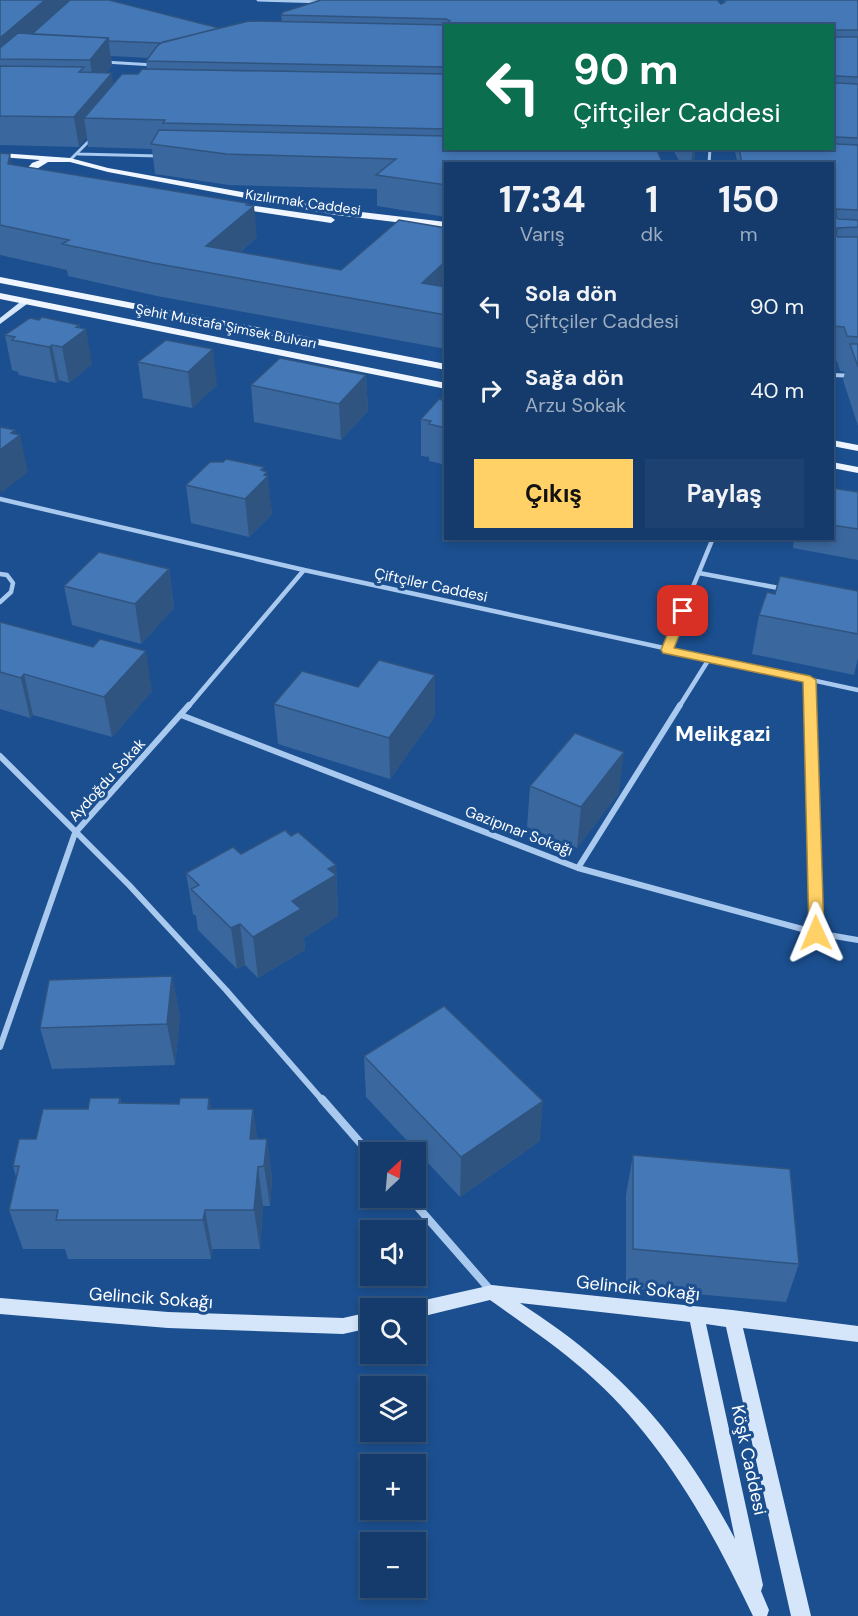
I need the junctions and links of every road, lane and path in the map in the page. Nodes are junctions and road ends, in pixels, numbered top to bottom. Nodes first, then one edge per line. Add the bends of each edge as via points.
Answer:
1 (258, 0) edge
2 (329, 2) edge
3 (98, 61) edge
4 (165, 66) edge
5 (93, 136) edge
6 (0, 155) edge
7 (161, 156) edge
8 (66, 159) junction
9 (79, 163) junction
10 (18, 172) edge
11 (223, 204) edge
12 (444, 225) edge
13 (444, 235) edge
14 (0, 280) edge
15 (0, 296) edge
16 (27, 301) junction
17 (0, 322) edge
18 (444, 367) edge
19 (834, 375) edge
20 (858, 376) edge
21 (444, 386) edge
22 (834, 443) edge
23 (858, 448) edge
24 (834, 465) edge
25 (858, 470) edge
26 (0, 500) edge
27 (712, 540) edge
28 (304, 570) junction
29 (699, 573) junction
30 (0, 574) edge
31 (790, 590) edge
32 (0, 602) edge
33 (667, 650) junction
34 (709, 659) junction
35 (810, 680) junction
36 (858, 690) edge
37 (181, 715) junction
38 (0, 756) edge
39 (75, 834) junction
40 (578, 868) junction
41 (816, 933) junction
42 (858, 940) edge
43 (0, 1047) edge
44 (360, 1143) edge
45 (419, 1208) edge
46 (492, 1292) junction
47 (0, 1306) edge
48 (426, 1308) edge
49 (696, 1314) junction
50 (732, 1318) junction
51 (360, 1322) edge
52 (858, 1334) edge
53 (760, 1613) edge
54 (801, 1616) edge

1 - 2 street
3 - 4 street
5 - 9 street
6 - 8 main road
7 - 9 street
8 - 9 main road, Kızılırmak Caddesi
8 - 10 main road via 34,165 30,170 39,176
9 - 12 main road, Kızılırmak Caddesi via 336,212
11 - 13 main road, Kızılırmak Caddesi
14 - 18 main road, Şehit Mustafa Şimsek Bulvarı
15 - 16 main road, Şehit Mustafa Şimsek Bulvarı
16 - 17 street
16 - 21 main road, Şehit Mustafa Şimsek Bulvarı
19 - 20 street
22 - 23 main road
24 - 25 main road
26 - 28 street, Çiftçiler Caddesi
27 - 29 street
28 - 33 street, Çiftçiler Caddesi
28 - 37 street, Aydoğdu Sokak
29 - 31 street
29 - 33 street
30 - 32 street via 7,575 13,583 11,592
33 - 34 street, Çiftçiler Caddesi
34 - 35 street, Çiftçiler Caddesi
34 - 40 street
35 - 36 street, Çiftçiler Caddesi
35 - 41 street
37 - 39 street, Aydoğdu Sokak
37 - 40 street, Gazipınar Sokağı
38 - 39 street
39 - 43 street, Aydoğdu Sokak
39 - 44 street via 146,902
40 - 41 street, Gazipınar Sokağı
41 - 42 street, Gazipınar Sokağı
45 - 46 street
46 - 48 street, Gelincik Sokağı
46 - 49 street, Gelincik Sokağı
46 - 53 street via 592,1366 629,1400 663,1440 699,1491 731,1548
47 - 51 street, Gelincik Sokağı via 180,1321 343,1326
49 - 50 street, Gelincik Sokağı
49 - 53 street, Köşk Caddesi
50 - 52 street, Gelincik Sokağı
50 - 54 street, Köşk Caddesi

